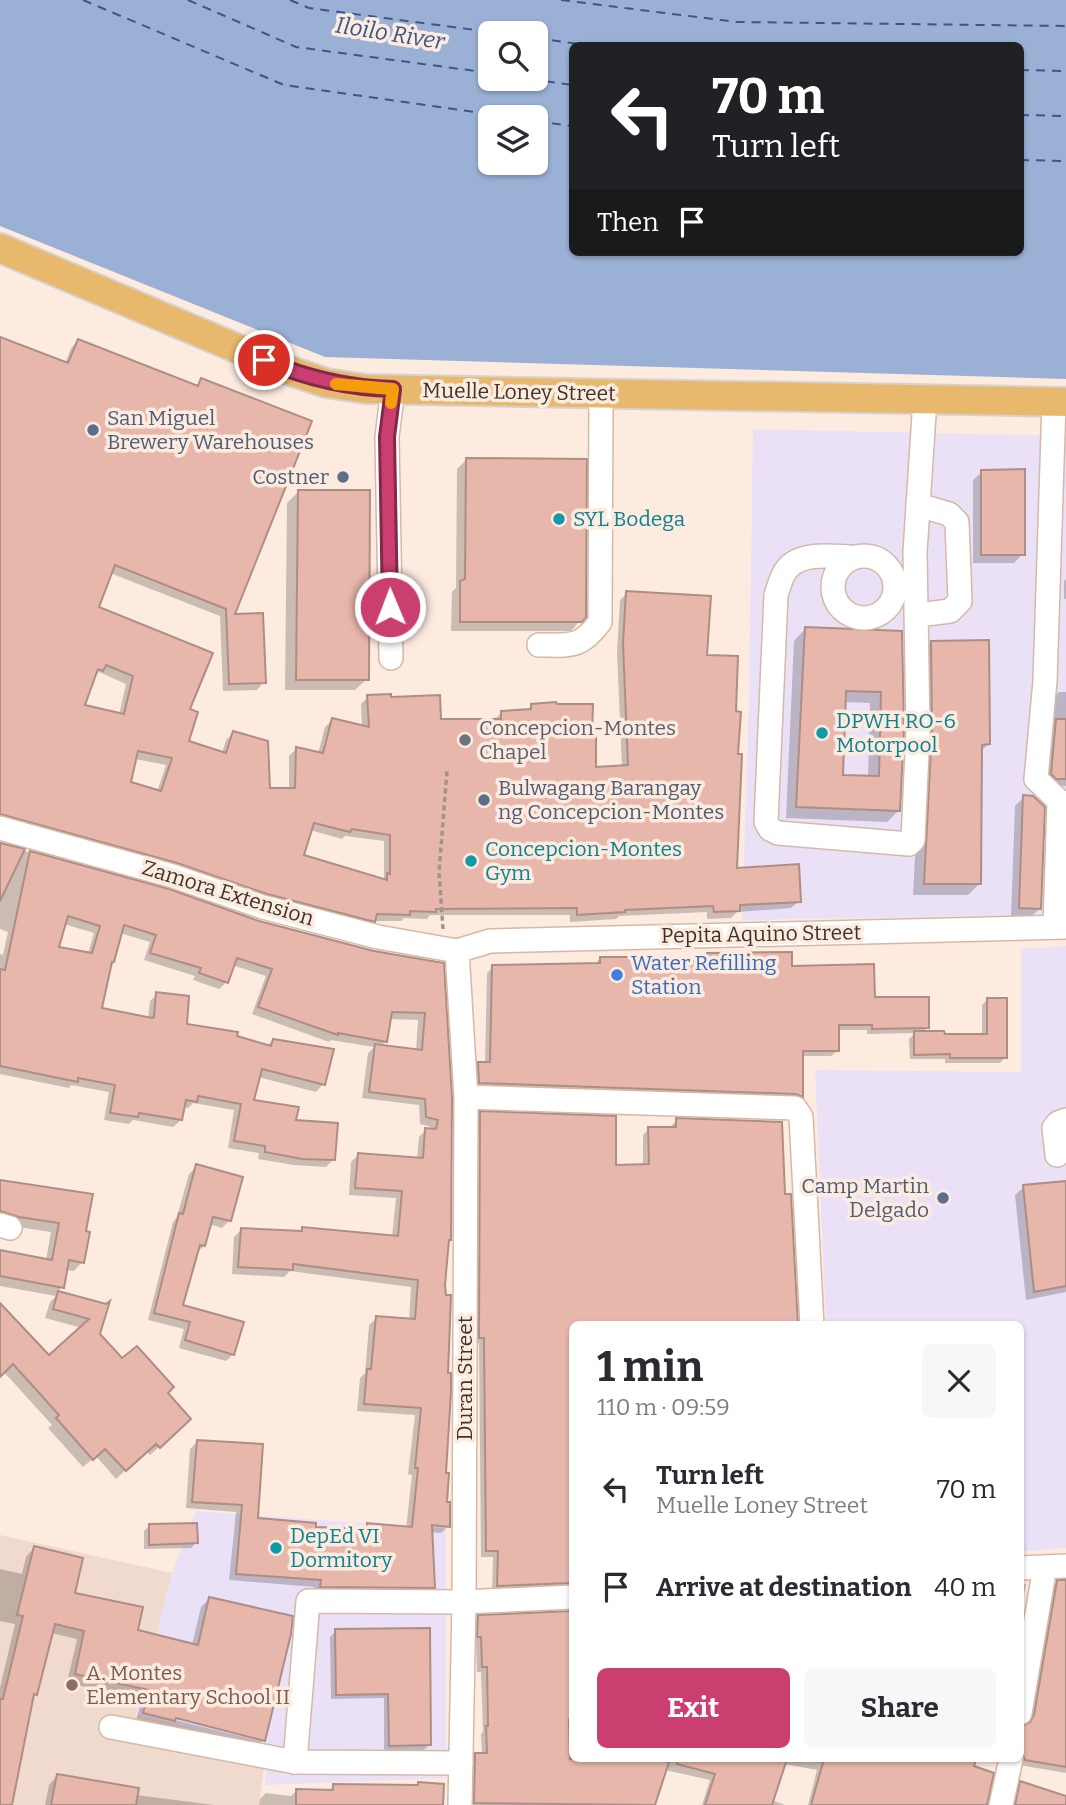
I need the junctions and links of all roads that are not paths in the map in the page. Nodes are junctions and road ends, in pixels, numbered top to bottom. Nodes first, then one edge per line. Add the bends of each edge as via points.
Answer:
1 (0, 248) edge
2 (393, 389) junction
3 (601, 394) junction
4 (925, 399) junction
5 (1060, 402) edge
6 (918, 505) junction
7 (915, 551) junction
8 (850, 557) junction
9 (877, 557) junction
10 (918, 615) junction
11 (539, 645) dead end
12 (391, 658) dead end
13 (0, 828) edge
14 (1060, 926) edge
15 (451, 950) junction
16 (466, 1097) junction
17 (1066, 1120) edge
18 (1057, 1155) dead end
19 (813, 1321) edge
20 (1055, 1566) edge
21 (1024, 1568) edge
22 (569, 1597) edge
23 (464, 1602) junction
24 (1024, 1696) edge
25 (111, 1727) dead end
26 (295, 1762) junction
27 (1010, 1762) edge
28 (461, 1763) junction
29 (460, 1805) edge
30 (1001, 1805) edge

1 - 2 main road, Muelle Loney Street via 288,370 326,383
2 - 3 main road, Muelle Loney Street
2 - 12 street via 387,437
3 - 4 main road, Muelle Loney Street
3 - 11 street via 600,622 587,639 569,645
4 - 5 main road, Muelle Loney Street
4 - 6 street
5 - 14 street via 1036,779 1059,801
6 - 7 street
6 - 10 street via 949,514 957,522 960,601 950,611
7 - 9 street
7 - 10 street
8 - 9 street
8 - 9 street via 834,579 834,597 845,612 861,618 878,615 895,595 894,577
8 - 10 street via 798,560 786,570 776,595 766,822 770,829 904,845 914,840
13 - 15 street, Zamora Extension via 173,876 263,907 378,937
14 - 15 street, Pepita Aquino Street via 490,941
15 - 16 street, Duran Street
16 - 19 street via 795,1108 801,1117
16 - 23 street, Duran Street
17 - 18 street via 1054,1128
20 - 21 street
20 - 24 street
22 - 23 street
23 - 26 street via 308,1601
23 - 28 street, Duran Street
25 - 26 street
26 - 28 street
27 - 30 street
28 - 29 street, Duran Street

